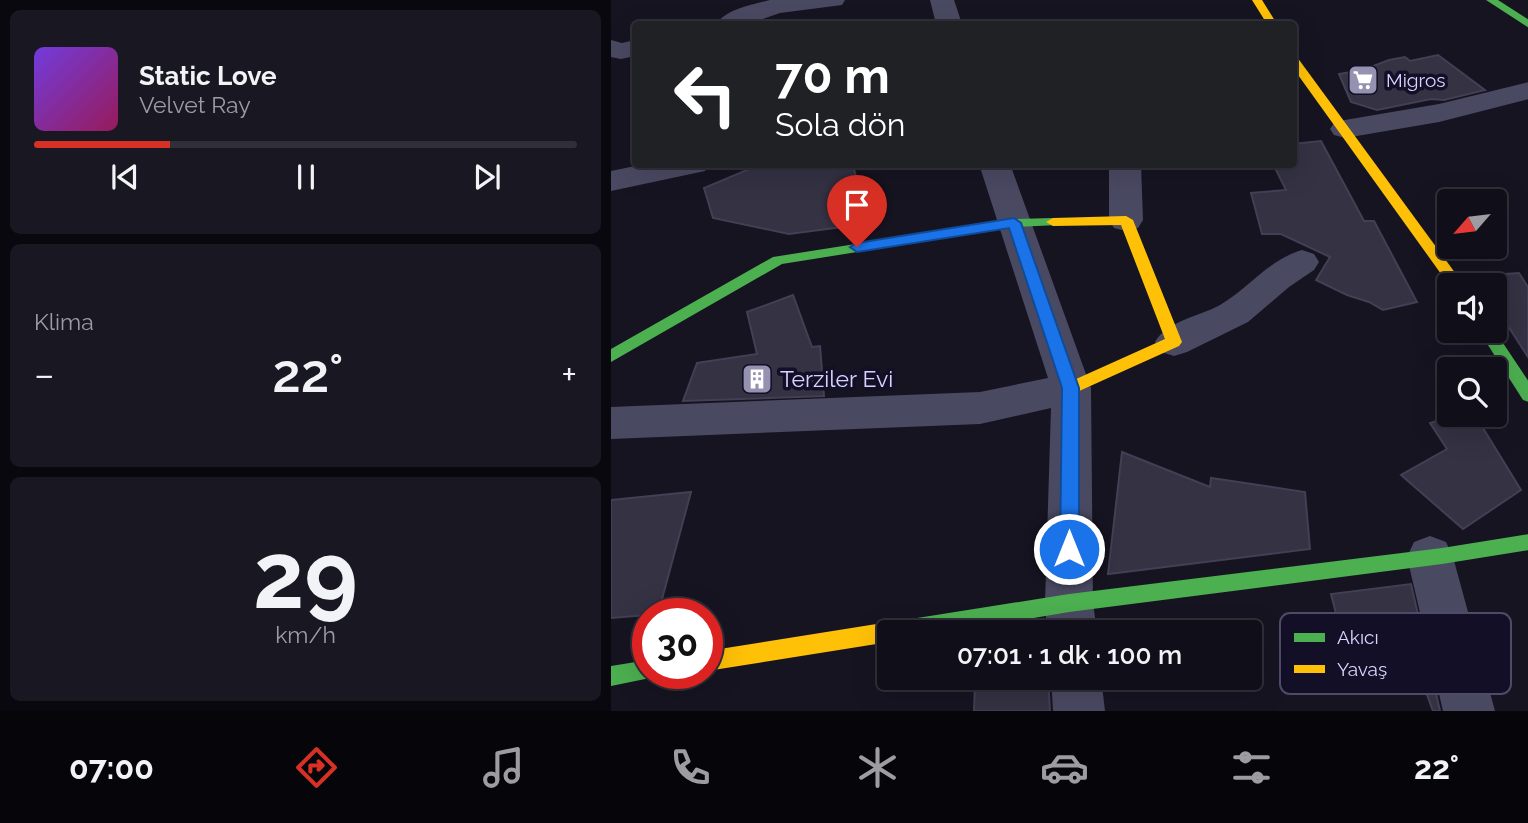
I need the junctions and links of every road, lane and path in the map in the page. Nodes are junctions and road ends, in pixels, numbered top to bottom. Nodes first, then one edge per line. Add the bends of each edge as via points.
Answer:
1 (833, 0) edge
2 (942, 0) edge
3 (1257, 0) edge
4 (1491, 0) edge
5 (735, 21) edge
6 (948, 21) edge
7 (1270, 21) edge
8 (1528, 25) edge
9 (611, 48) edge
10 (632, 49) edge
11 (1297, 67) edge
12 (1528, 90) edge
13 (1345, 129) junction
14 (674, 168) edge
15 (995, 168) edge
16 (1125, 168) edge
17 (611, 181) edge
18 (1125, 220) junction
19 (1014, 223) junction
20 (1302, 262) dead end
21 (1448, 273) edge
22 (1174, 342) junction
23 (1495, 343) edge
24 (611, 356) edge
25 (1071, 388) junction
26 (1528, 396) edge
27 (611, 423) edge
28 (1528, 542) edge
29 (1430, 557) junction
30 (1444, 613) edge
31 (1070, 617) edge
32 (1034, 620) edge
33 (877, 634) edge
34 (723, 658) edge
35 (632, 673) edge
36 (611, 676) edge
37 (1077, 690) edge
38 (1465, 694) edge
39 (1079, 711) edge
40 (1469, 711) edge

1 - 5 street via 758,9
2 - 6 street
3 - 7 street
4 - 8 street
9 - 10 street
11 - 13 street
12 - 13 street via 1439,113
13 - 21 street
14 - 17 street
15 - 19 street
16 - 18 street
18 - 19 street
18 - 22 street
19 - 24 street via 778,260
19 - 25 street
20 - 22 street via 1235,313
22 - 25 street
23 - 26 street
25 - 27 street via 980,408
25 - 31 street
28 - 29 street
29 - 30 street
29 - 31 street
31 - 32 street
33 - 34 street
35 - 36 street
37 - 39 street
38 - 40 street

